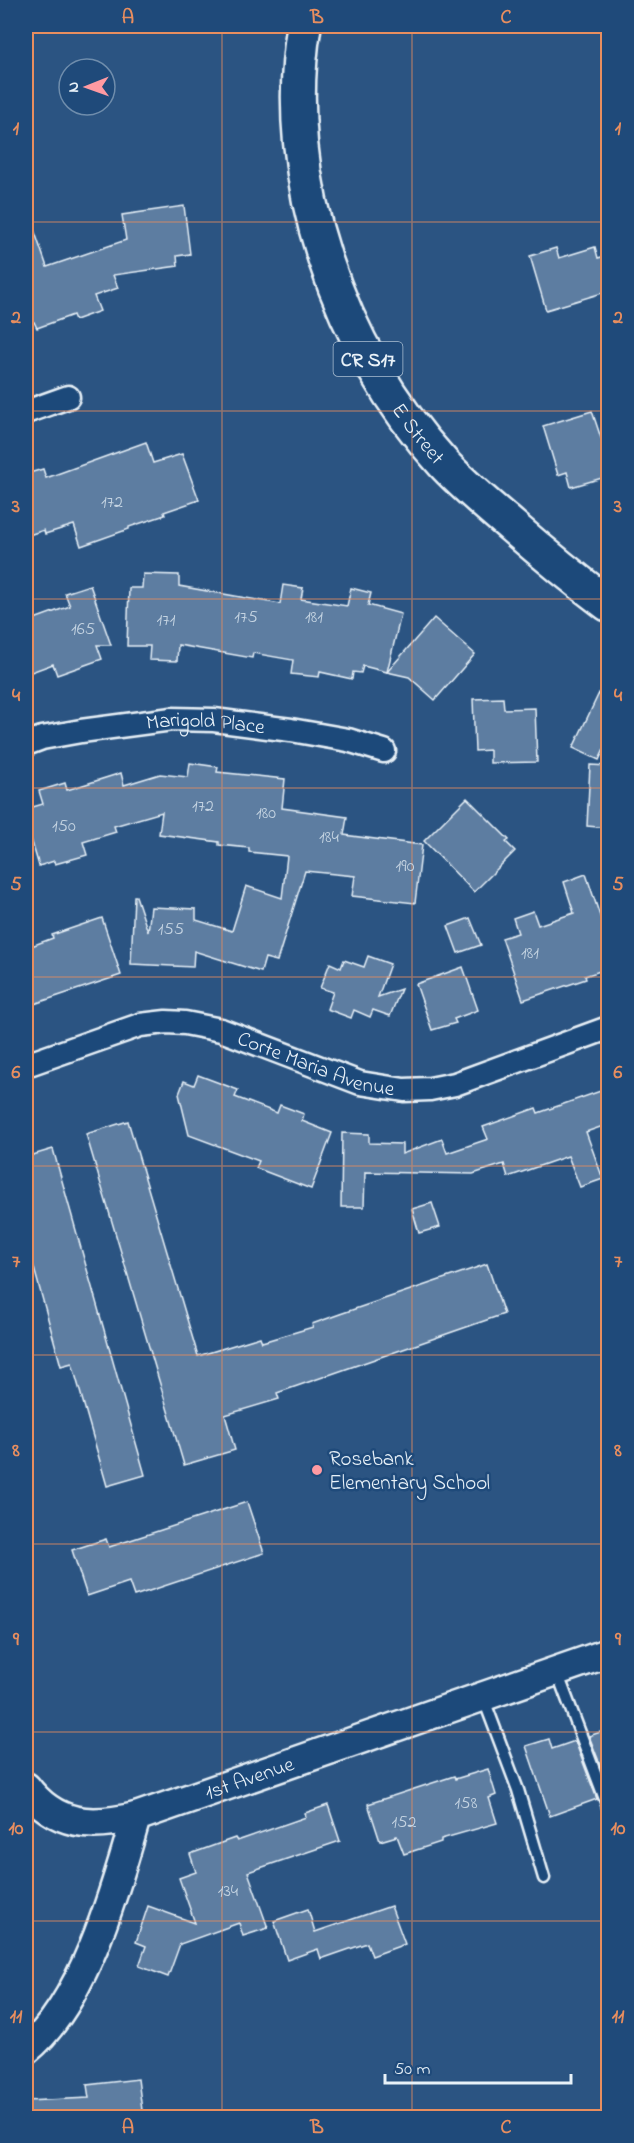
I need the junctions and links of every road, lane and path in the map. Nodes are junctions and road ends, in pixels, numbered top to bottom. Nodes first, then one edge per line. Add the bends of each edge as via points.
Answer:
1 (304, 26) edge
2 (68, 398) dead end
3 (26, 412) edge
4 (609, 604) edge
5 (26, 744) edge
6 (384, 751) dead end
7 (609, 1028) edge
8 (26, 1065) edge
9 (609, 1653) edge
10 (557, 1671) junction
11 (483, 1697) junction
12 (26, 1787) edge
13 (609, 1807) edge
14 (136, 1817) junction
15 (544, 1878) dead end
16 (26, 2050) edge

1 - 4 main road, E Street / CR S17 via 300,121 312,209 336,291 371,364 398,407 443,463 569,575
2 - 3 street
5 - 6 street, Marigold Place via 81,731 172,719 282,729 348,740
7 - 8 street, Corte Maria Avenue via 454,1084 421,1089 360,1083 220,1030 184,1023 140,1025
9 - 10 street, 1st Avenue
10 - 11 street, 1st Avenue
10 - 13 lane
11 - 14 street, 1st Avenue
11 - 15 lane via 518,1790
12 - 14 street, 1st Avenue via 53,1812 82,1824
14 - 16 street via 111,1902 81,1972 41,2038

